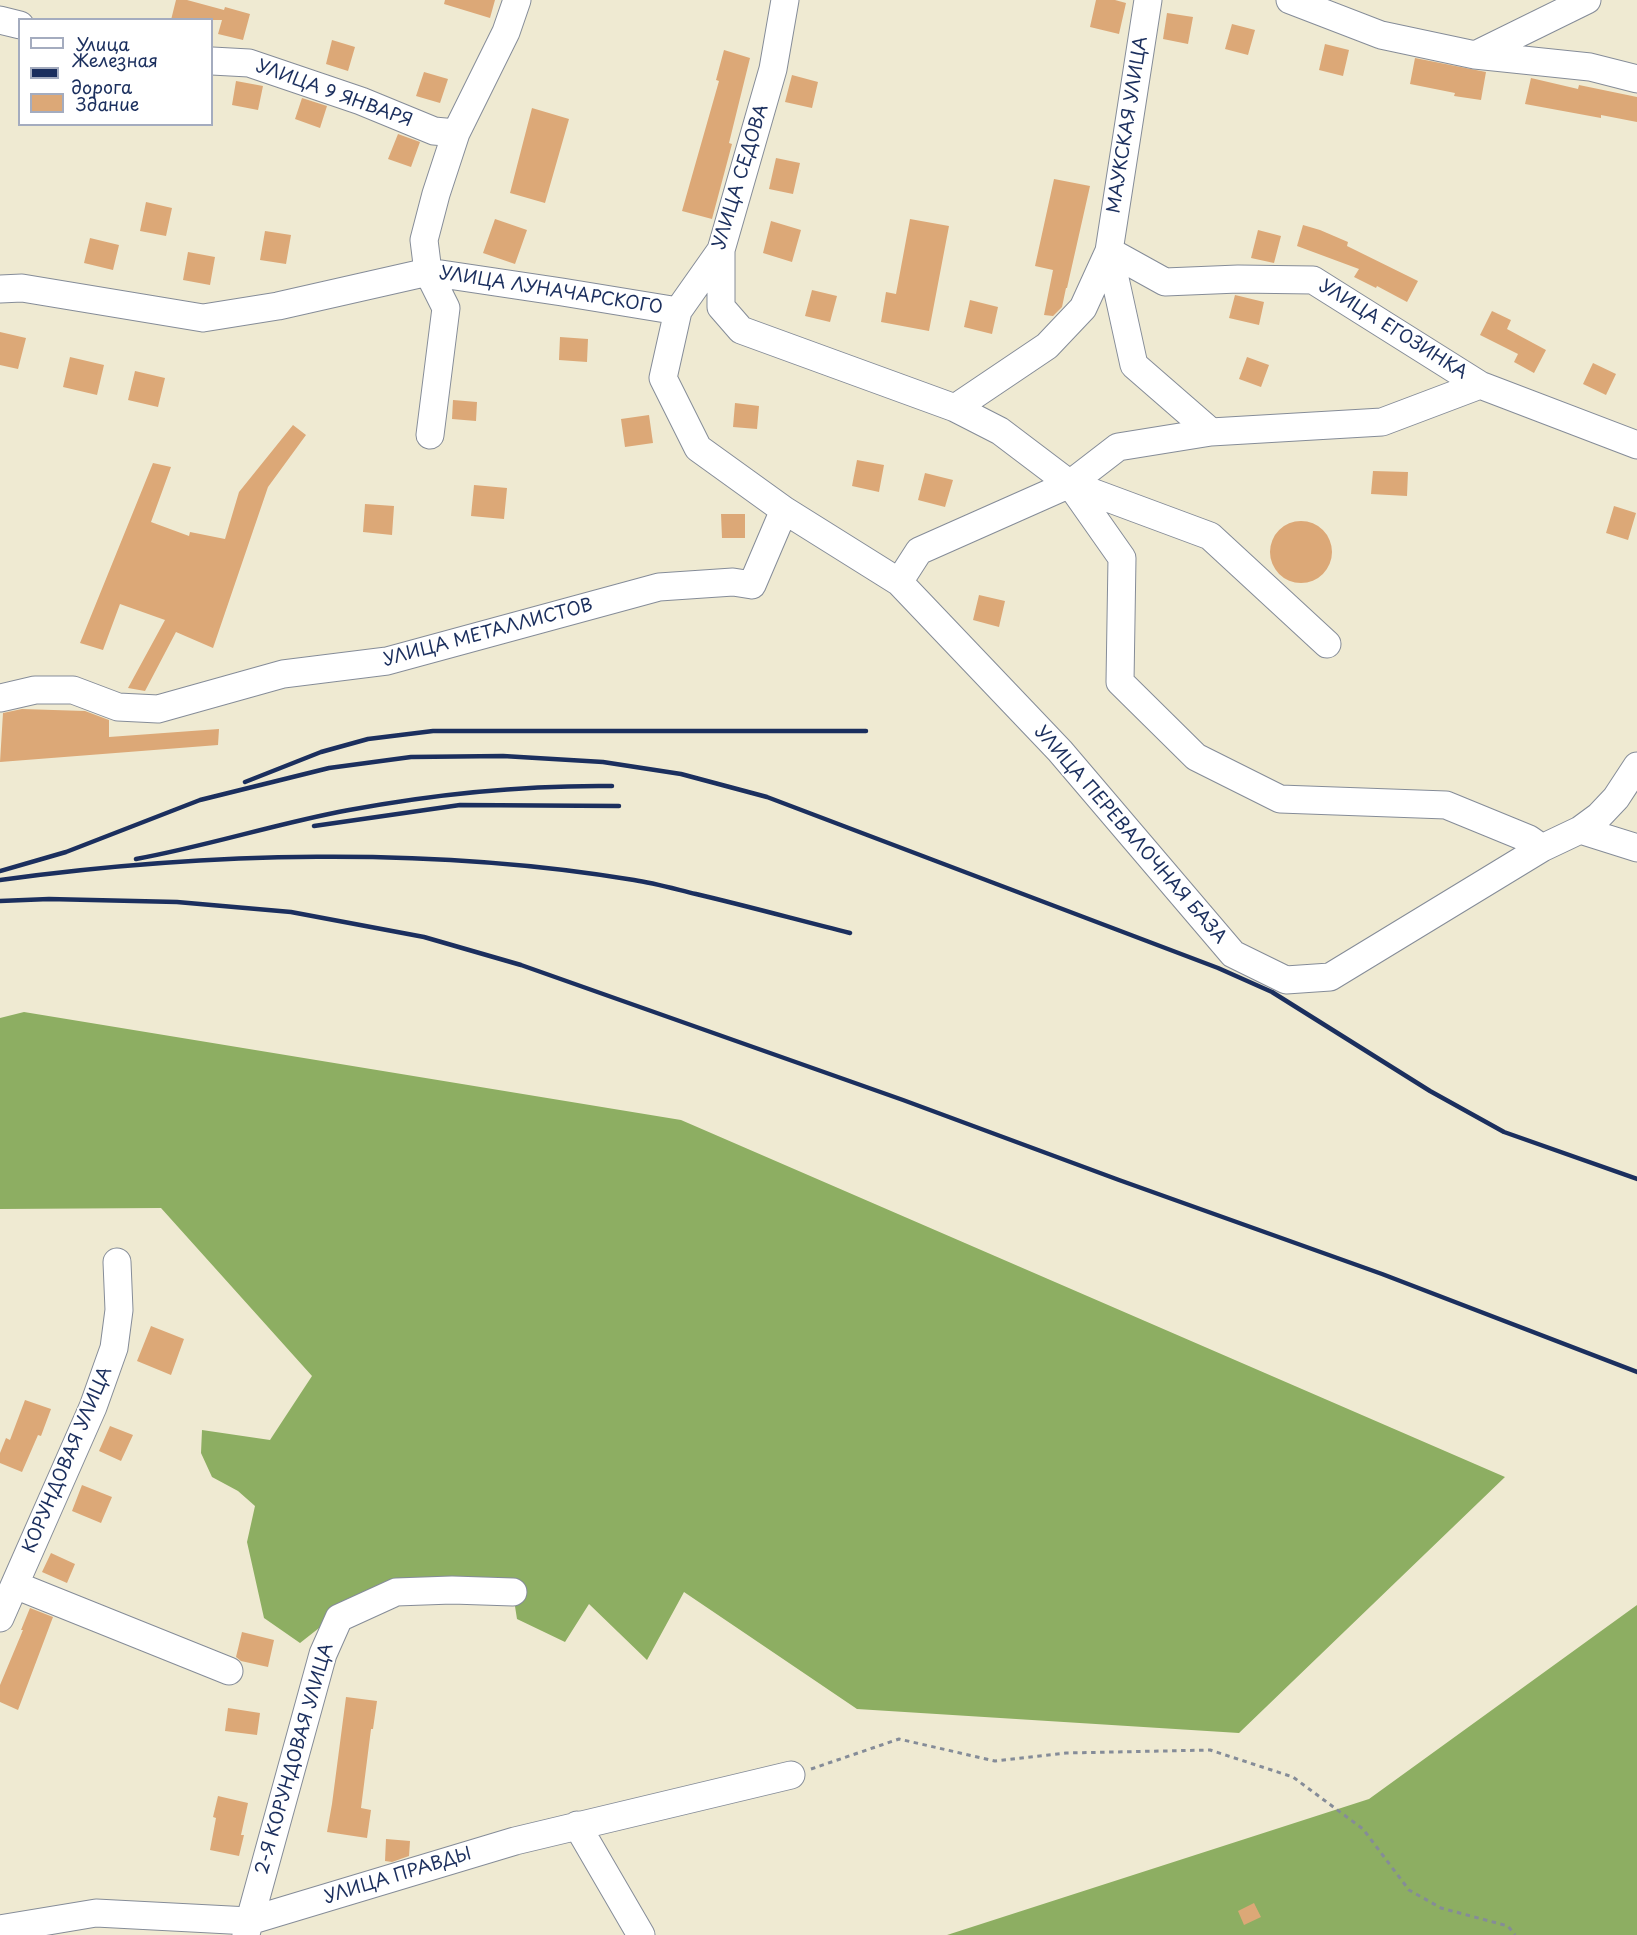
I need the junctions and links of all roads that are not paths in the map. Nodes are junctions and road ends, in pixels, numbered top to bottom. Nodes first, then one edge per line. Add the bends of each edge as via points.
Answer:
1 (517, 0) edge
2 (785, 0) edge
3 (1148, 0) edge
4 (1290, 0) edge
5 (1587, 0) edge
6 (0, 20) edge
7 (18, 24) edge
8 (1475, 55) junction
9 (213, 62) edge
10 (1637, 80) edge
11 (456, 133) junction
12 (721, 250) junction
13 (1109, 250) junction
14 (428, 272) junction
15 (0, 289) edge
16 (678, 311) junction
17 (1480, 385) junction
18 (955, 408) junction
19 (1211, 432) junction
20 (430, 435) dead end
21 (1637, 445) edge
22 (1070, 484) junction
23 (784, 510) junction
24 (899, 582) junction
25 (1327, 644) dead end
26 (0, 698) edge
27 (1637, 766) edge
28 (1580, 830) junction
29 (1542, 848) junction
30 (1637, 848) edge
31 (117, 1262) dead end
32 (15, 1585) junction
33 (513, 1592) dead end
34 (0, 1618) edge
35 (229, 1671) dead end
36 (791, 1776) road end
37 (578, 1825) junction
38 (248, 1928) edge
39 (0, 1929) edge
40 (641, 1935) edge

1 - 11 street via 506,32
2 - 12 street, УЛИЦА СЕДОВА via 773,69
3 - 13 street, МАУКСКАЯ УЛИЦА
4 - 8 street via 1381,35
5 - 8 street
6 - 7 street
8 - 10 street via 1590,67
9 - 11 street, УЛИЦА 9 ЯНВАРЯ via 249,63 434,131
11 - 14 street via 424,240
12 - 16 street, УЛИЦА СЕДОВА
12 - 18 street via 721,307 741,330
13 - 17 street, УЛИЦА ЕГОЗИНКА via 1165,282 1313,280
13 - 18 street via 1083,308 1047,346
13 - 19 street via 1134,365
14 - 15 street, УЛИЦА ЛУНАЧАРСКОГО via 278,306 203,318 22,288
14 - 16 street, УЛИЦА ЛУНАЧАРСКОГО
14 - 20 street via 446,308
16 - 23 street, УЛИЦА СЕДОВА via 663,378 698,448
17 - 19 street via 1382,422
17 - 21 street, УЛИЦА ЕГОЗИНКА
18 - 22 street via 1000,431
19 - 22 street via 1118,447
22 - 24 street via 919,551
22 - 25 street via 1210,536
22 - 29 street via 1122,558 1120,682 1196,757 1280,799 1446,805
23 - 24 street, УЛИЦА ПЕРЕВАЛОЧНАЯ БАЗА
23 - 26 street, УЛИЦА МЕТАЛЛИСТОВ via 752,585 733,582 659,587 387,661 283,674 158,710 118,707 73,690 35,690
24 - 29 street, УЛИЦА ПЕРЕВАЛОЧНАЯ БАЗА via 1060,751 1233,954 1286,980 1330,977
27 - 28 street, УЛИЦА ПЕРЕВАЛОЧНАЯ БАЗА via 1616,798
28 - 29 street, УЛИЦА ПЕРЕВАЛОЧНАЯ БАЗА
28 - 30 street
31 - 32 street, КОРУНДОВАЯ УЛИЦА via 119,1310 114,1348 93,1407
32 - 34 street, КОРУНДОВАЯ УЛИЦА
32 - 35 street
33 - 38 street, 2-Я КОРУНДОВАЯ УЛИЦА via 396,1592 339,1618 323,1654
36 - 37 street, УЛИЦА ПРАВДЫ
37 - 38 street, УЛИЦА ПРАВДЫ via 515,1841
37 - 40 street
38 - 39 street, УЛИЦА ПРАВДЫ via 96,1913

